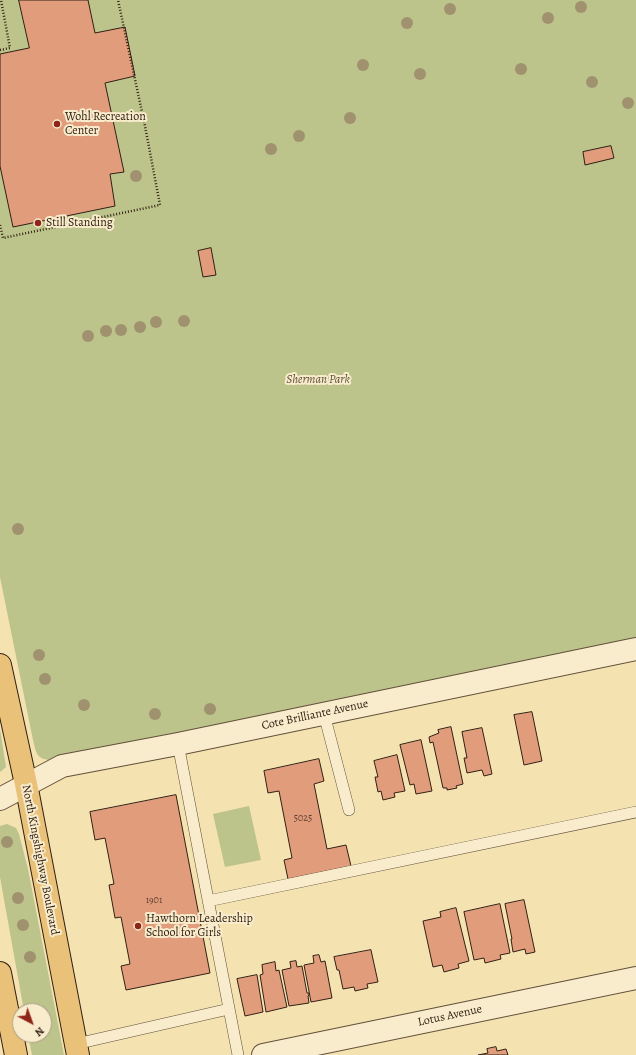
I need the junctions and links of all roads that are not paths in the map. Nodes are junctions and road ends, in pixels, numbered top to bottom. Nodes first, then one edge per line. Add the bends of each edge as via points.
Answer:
1 (636, 649) edge
2 (0, 665) edge
3 (324, 714) junction
4 (178, 744) junction
5 (26, 784) junction
6 (0, 798) edge
7 (349, 810) dead end
8 (636, 812) edge
9 (208, 901) junction
10 (636, 978) edge
11 (0, 979) edge
12 (229, 1009) junction
13 (77, 1049) edge
14 (16, 1055) edge
15 (238, 1055) edge
16 (263, 1055) edge

1 - 3 street, Cote Brilliante Avenue
2 - 5 main road, North Kingshighway Boulevard
3 - 4 street, Cote Brilliante Avenue
3 - 7 lane
4 - 5 street, Cote Brilliante Avenue via 62,766
4 - 9 lane
5 - 6 street, Cote Brilliante Avenue
5 - 13 main road, North Kingshighway Boulevard
8 - 9 lane
9 - 12 lane
10 - 16 street, Lotus Avenue
11 - 14 main road
12 - 13 lane
12 - 15 lane

